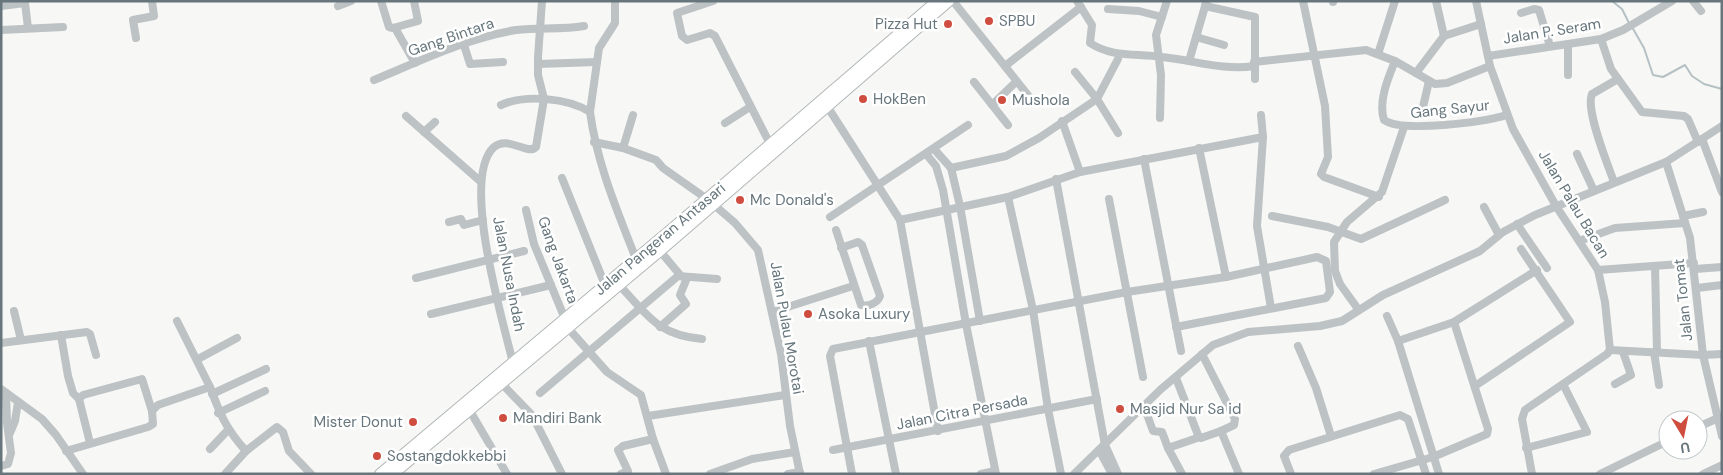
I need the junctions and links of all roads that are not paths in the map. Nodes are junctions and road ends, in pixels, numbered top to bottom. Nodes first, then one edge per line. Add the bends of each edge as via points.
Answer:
1 (152, 1) edge
2 (351, 1) edge
3 (381, 1) edge
4 (414, 1) edge
5 (542, 1) edge
6 (615, 1) edge
7 (713, 1) edge
8 (937, 1) edge
9 (951, 1) edge
10 (1167, 1) edge
11 (1302, 1) edge
12 (1395, 1) edge
13 (1436, 1) edge
14 (1476, 1) edge
15 (1672, 1) edge
16 (1693, 1) edge
17 (1079, 4) edge
18 (1206, 4) edge
19 (1, 6) edge
20 (338, 6) dead end
21 (1108, 9) dead end
22 (1701, 11) dead end
23 (1521, 13) dead end
24 (1162, 17) junction
25 (1481, 24) junction
26 (584, 26) dead end
27 (63, 27) dead end
28 (28, 28) junction
29 (395, 28) junction
30 (539, 28) junction
31 (1, 30) edge
32 (903, 36) junction
33 (1444, 36) junction
34 (1196, 37) junction
35 (136, 38) dead end
36 (1601, 39) junction
37 (893, 44) junction
38 (464, 45) junction
39 (1224, 45) dead end
40 (1568, 45) junction
41 (1550, 46) junction
42 (1378, 54) junction
43 (1159, 56) junction
44 (1313, 56) junction
45 (1488, 56) junction
46 (1118, 59) dead end
47 (1189, 61) junction
48 (1394, 61) junction
49 (502, 62) dead end
50 (596, 62) junction
51 (415, 63) junction
52 (538, 64) junction
53 (1254, 64) junction
54 (1005, 66) junction
55 (1490, 66) junction
56 (1075, 72) dead end
57 (1416, 73) junction
58 (1568, 75) dead end
59 (1255, 79) dead end
60 (1618, 79) junction
61 (374, 80) dead end
62 (1429, 81) junction
63 (974, 82) dead end
64 (1016, 82) junction
65 (544, 99) junction
66 (1031, 99) dead end
67 (1097, 99) junction
68 (501, 105) dead end
69 (992, 105) junction
70 (1423, 106) dead end
71 (750, 107) junction
72 (826, 107) junction
73 (590, 112) junction
74 (633, 115) dead end
75 (1261, 115) dead end
76 (1507, 115) junction
77 (406, 116) dead end
78 (1160, 118) dead end
79 (1062, 121) junction
80 (434, 122) dead end
81 (725, 123) dead end
82 (968, 125) dead end
83 (1008, 125) dead end
84 (1400, 126) junction
85 (1722, 126) edge
86 (424, 132) junction
87 (1118, 133) dead end
88 (1263, 137) junction
89 (1700, 140) junction
90 (594, 142) junction
91 (770, 144) junction
92 (623, 148) junction
93 (1199, 148) junction
94 (934, 149) junction
95 (926, 154) junction
96 (1577, 154) dead end
97 (1144, 159) junction
98 (1666, 162) junction
99 (951, 168) junction
100 (1080, 172) junction
101 (562, 178) dead end
102 (1056, 179) junction
103 (480, 181) junction
104 (1614, 182) junction
105 (878, 184) junction
106 (1594, 191) junction
107 (1722, 192) edge
108 (1008, 196) junction
109 (1379, 197) junction
110 (1108, 199) dead end
111 (1445, 200) dead end
112 (710, 201) junction
113 (960, 206) junction
114 (1556, 206) junction
115 (1484, 207) dead end
116 (526, 210) dead end
117 (946, 210) junction
118 (1703, 212) dead end
119 (1272, 216) dead end
120 (830, 217) dead end
121 (483, 220) junction
122 (900, 220) junction
123 (1684, 220) junction
124 (449, 222) dead end
125 (1517, 224) junction
126 (836, 230) dead end
127 (1341, 232) junction
128 (1499, 235) junction
129 (1579, 241) junction
130 (841, 248) junction
131 (1521, 249) dead end
132 (524, 251) dead end
133 (660, 251) junction
134 (636, 259) junction
135 (489, 260) junction
136 (1655, 266) junction
137 (1694, 266) junction
138 (1722, 267) edge
139 (1264, 268) junction
140 (1547, 268) dead end
141 (1537, 270) junction
142 (1598, 270) junction
143 (684, 277) junction
144 (1226, 277) junction
145 (416, 278) dead end
146 (718, 279) dead end
147 (551, 285) junction
148 (605, 285) junction
149 (619, 285) junction
150 (1722, 285) edge
151 (853, 286) junction
152 (1168, 286) junction
153 (1697, 288) junction
154 (1127, 292) junction
155 (498, 299) junction
156 (1079, 302) junction
157 (642, 308) junction
158 (1270, 308) junction
159 (1358, 309) junction
160 (1033, 310) junction
161 (14, 311) dead end
162 (772, 312) junction
163 (431, 314) dead end
164 (1387, 316) dead end
165 (176, 321) dead end
166 (1454, 322) junction
167 (566, 323) junction
168 (973, 323) junction
169 (660, 327) junction
170 (1176, 327) junction
171 (920, 333) junction
172 (62, 335) junction
173 (237, 338) dead end
174 (702, 339) dead end
175 (21, 340) junction
176 (869, 341) junction
177 (1398, 341) junction
178 (1, 343) edge
179 (1298, 346) dead end
180 (1610, 350) junction
181 (1181, 351) dead end
182 (1623, 352) junction
183 (1656, 352) junction
184 (589, 353) junction
185 (1202, 354) junction
186 (1722, 354) edge
187 (96, 355) dead end
188 (1703, 355) junction
189 (198, 359) junction
190 (514, 362) junction
191 (266, 369) dead end
192 (1143, 376) dead end
193 (1176, 378) junction
194 (502, 384) junction
195 (1563, 384) junction
196 (1615, 384) dead end
197 (1659, 385) dead end
198 (1475, 386) junction
199 (4, 391) edge
200 (211, 391) junction
201 (265, 391) dead end
202 (540, 393) dead end
203 (785, 395) junction
204 (79, 399) junction
205 (1097, 399) junction
206 (18, 402) junction
207 (1144, 406) junction
208 (1048, 410) junction
209 (152, 411) junction
210 (470, 411) junction
211 (218, 413) junction
212 (648, 416) junction
213 (1716, 419) junction
214 (984, 422) junction
215 (1708, 423) edge
216 (228, 430) junction
217 (938, 431) junction
218 (1221, 431) junction
219 (10, 434) junction
220 (1331, 436) junction
221 (1722, 436) edge
222 (1, 437) edge
223 (1201, 438) junction
224 (653, 439) junction
225 (888, 440) junction
226 (90, 443) junction
227 (422, 444) junction
228 (1104, 445) junction
229 (1658, 447) edge
230 (847, 448) junction
231 (1168, 448) junction
232 (1526, 448) junction
233 (210, 449) dead end
234 (833, 450) dead end
235 (66, 451) junction
236 (246, 451) junction
237 (795, 452) junction
238 (1434, 457) junction
239 (1422, 461) junction
240 (1722, 465) edge
241 (1, 466) edge
242 (995, 472) edge
243 (1387, 472) edge
244 (626, 473) edge
245 (800, 473) edge
246 (83, 474) edge
247 (226, 474) edge
248 (311, 474) edge
249 (380, 474) edge
250 (393, 474) edge
251 (507, 474) edge
252 (562, 474) edge
253 (666, 474) edge
254 (710, 474) edge
255 (788, 474) edge
256 (852, 474) edge
257 (896, 474) edge
258 (981, 474) edge
259 (1061, 474) edge
260 (1074, 474) edge
261 (1112, 474) edge
262 (1118, 474) edge
263 (1182, 474) edge
264 (1239, 474) edge
265 (1291, 474) edge
266 (1374, 474) edge
267 (1426, 474) edge
268 (1439, 474) edge
269 (1532, 474) edge
270 (1600, 474) edge
271 (1703, 474) edge

1 - 35 street via 154,16 133,19
2 - 20 street
3 - 29 street via 389,26
4 - 29 street via 418,21
5 - 30 street, Jalan Nusa Indah
6 - 50 street via 615,23 600,44
7 - 71 street via 677,13 682,36 685,39 714,34
8 - 32 main road, Jalan Pangeran Antasari
9 - 32 main road, Jalan Pangeran Antasari
9 - 54 street
10 - 24 street
11 - 44 street
12 - 42 street
13 - 33 street
14 - 25 street, Jalan Palau Bacan
15 - 36 street, Jalan P. Seram
16 - 22 street
17 - 43 street via 1092,24 1092,44 1120,55
17 - 54 street
18 - 34 street
18 - 53 street via 1255,17
19 - 28 street via 25,3
21 - 24 street via 1139,11
23 - 41 street via 1539,10
24 - 43 street via 1156,35
25 - 33 street
25 - 45 street, Jalan Palau Bacan
26 - 30 street, Gang Bintara via 559,30
27 - 28 street
28 - 31 street
29 - 51 street
30 - 38 street, Gang Bintara via 497,34
30 - 52 street, Jalan Nusa Indah
32 - 37 main road, Jalan Pangeran Antasari
33 - 57 street
34 - 39 street
34 - 47 street
36 - 40 street, Jalan P. Seram
36 - 60 street via 1608,63
37 - 72 main road, Jalan Pangeran Antasari
37 - 91 main road, Jalan Pangeran Antasari
38 - 49 street via 470,64
38 - 51 street, Gang Bintara
40 - 41 street, Jalan P. Seram
40 - 58 street
41 - 45 street, Jalan P. Seram
42 - 44 street via 1360,49
42 - 48 street
43 - 47 street
43 - 78 street
44 - 53 street
44 - 109 street via 1327,130 1328,157 1321,174
45 - 55 street, Jalan Palau Bacan
46 - 67 street
47 - 53 street via 1232,68
48 - 57 street
48 - 84 street via 1382,110 1384,120
50 - 52 street
50 - 73 street
51 - 61 street, Gang Bintara
52 - 65 street, Jalan Nusa Indah
53 - 59 street
54 - 64 street
55 - 62 street via 1447,83
55 - 76 street, Jalan Palau Bacan
56 - 67 street
57 - 62 street
60 - 89 street via 1642,112 1686,117
60 - 104 street via 1592,94 1590,100
62 - 70 street
63 - 69 street
64 - 66 street
64 - 69 street
65 - 68 street via 524,97
65 - 73 street
65 - 103 street, Jalan Nusa Indah via 534,150 507,142 495,146 486,156
67 - 79 street
67 - 87 street
69 - 83 street
71 - 81 street
71 - 91 street
72 - 105 street
72 - 112 main road, Jalan Pangeran Antasari
73 - 90 street
74 - 92 street
75 - 88 street
76 - 84 street, Gang Sayur via 1480,121
76 - 114 street, Jalan Palau Bacan
77 - 86 street
79 - 99 street via 1006,156
79 - 100 street
80 - 86 street
82 - 94 street
84 - 109 street via 1387,183
85 - 89 street
86 - 103 street
88 - 93 street
88 - 139 street via 1257,226
89 - 98 street
89 - 107 street
90 - 92 street, Jalan Pulau Morotai
90 - 134 street
91 - 112 main road, Jalan Pangeran Antasari
92 - 112 street, Jalan Pulau Morotai via 656,160
93 - 97 street
93 - 144 street
94 - 95 street
94 - 99 street
95 - 105 street
95 - 117 street via 936,166
96 - 106 street
97 - 100 street
97 - 152 street
98 - 104 street
98 - 123 street, Jalan Tomat
99 - 113 street
100 - 102 street
101 - 148 street
102 - 108 street
102 - 156 street
103 - 121 street, Jalan Nusa Indah
104 - 106 street
105 - 120 street
105 - 122 street
106 - 114 street
108 - 113 street
108 - 160 street
109 - 127 street via 1348,222
110 - 154 street
111 - 127 street via 1361,238
112 - 133 main road, Jalan Pangeran Antasari
112 - 134 main road, Jalan Pangeran Antasari
112 - 162 street, Jalan Pulau Morotai via 758,250
113 - 117 street
113 - 168 street
114 - 125 street
114 - 129 street, Jalan Palau Bacan
115 - 128 street
116 - 147 street, Gang Jakarta via 534,244
117 - 122 street
117 - 168 street
118 - 123 street
119 - 127 street
121 - 124 street via 464,225 461,219
121 - 135 street, Jalan Nusa Indah
122 - 171 street
123 - 129 street via 1615,228
123 - 137 street, Jalan Tomat
125 - 128 street
125 - 140 street
126 - 130 street
127 - 159 street via 1334,242 1335,271
128 - 159 street via 1480,251
129 - 142 street, Jalan Palau Bacan
130 - 151 street
130 - 151 street via 860,243 880,299 867,306 861,305
131 - 141 street
132 - 135 street
133 - 143 street
133 - 149 main road, Jalan Pangeran Antasari
134 - 148 main road, Jalan Pangeran Antasari
135 - 145 street
135 - 155 street, Jalan Nusa Indah
136 - 137 street
136 - 142 street
136 - 183 street
137 - 138 street
137 - 153 street, Jalan Tomat
139 - 144 street
139 - 158 street
139 - 158 street via 1317,257 1326,261 1330,292 1326,298
141 - 166 street
141 - 198 street via 1570,323
142 - 180 street, Jalan Palau Bacan
143 - 146 street
143 - 157 street
143 - 169 street via 680,292 686,304
144 - 152 street
147 - 155 street
147 - 167 street, Gang Jakarta
148 - 167 main road, Jalan Pangeran Antasari
149 - 157 street
149 - 167 main road, Jalan Pangeran Antasari
150 - 153 street
151 - 162 street
152 - 154 street
152 - 170 street
153 - 188 street, Jalan Tomat
154 - 156 street
154 - 192 street
155 - 163 street
155 - 190 street, Jalan Nusa Indah
156 - 160 street
156 - 205 street
157 - 169 street
157 - 184 street
158 - 170 street
159 - 185 street via 1334,323 1248,332 1222,341
160 - 168 street
160 - 208 street
161 - 175 street
162 - 203 street, Jalan Pulau Morotai
164 - 177 street
165 - 189 street
166 - 177 street
166 - 198 street
167 - 184 street, Gang Jakarta
167 - 190 main road, Jalan Pangeran Antasari
167 - 194 main road, Jalan Pangeran Antasari
168 - 171 street
168 - 214 street
169 - 174 street via 682,337
170 - 181 street
171 - 176 street
171 - 217 street
172 - 175 street
172 - 187 street via 90,334
172 - 204 street via 68,376 73,393
173 - 189 street
175 - 178 street
176 - 225 street
176 - 230 street via 838,347 830,352
177 - 238 street
179 - 220 street
180 - 182 street
180 - 195 street
182 - 183 street
182 - 196 street via 1631,375
183 - 188 street
183 - 197 street
184 - 202 street
184 - 212 street, Gang Jakarta via 607,372 639,392
185 - 193 street
185 - 218 street via 1236,423
186 - 188 street
188 - 213 street, Jalan Tomat
189 - 200 street
190 - 227 main road, Jalan Pangeran Antasari
191 - 200 street
193 - 207 street
193 - 223 street
194 - 210 main road, Jalan Pangeran Antasari
194 - 252 street via 532,415
195 - 232 street via 1525,410 1522,419
195 - 232 street via 1587,432
198 - 238 street via 1487,434
199 - 206 street
199 - 219 street
200 - 209 street via 158,405
200 - 211 street
201 - 211 street
203 - 212 street
203 - 237 street, Jalan Pulau Morotai
204 - 209 street via 83,395 142,379
204 - 226 street
205 - 208 street, Jalan Citra Persada
205 - 228 street
206 - 219 street
206 - 235 street via 42,419
207 - 228 street
207 - 231 street via 1153,431 1162,432
208 - 214 street, Jalan Citra Persada
208 - 259 street
209 - 226 street via 154,422 148,427
210 - 227 main road, Jalan Pangeran Antasari
210 - 251 street
211 - 216 street
212 - 224 street, Gang Jakarta
213 - 215 street
213 - 221 street, Jalan Tomat
214 - 217 street, Jalan Citra Persada
214 - 242 street
216 - 233 street
216 - 236 street
217 - 225 street, Jalan Citra Persada
218 - 223 street
218 - 264 street
219 - 222 street
219 - 241 street via 10,461
220 - 239 street via 1400,415 1408,419
220 - 265 street via 1286,453 1285,461
223 - 231 street
224 - 244 street via 618,450
224 - 253 street, Gang Jakarta
225 - 230 street, Jalan Citra Persada
225 - 257 street
226 - 235 street
227 - 249 main road, Jalan Pangeran Antasari
227 - 250 main road, Jalan Pangeran Antasari
228 - 260 street
228 - 261 street
228 - 262 street
229 - 270 street
230 - 234 street, Jalan Citra Persada
230 - 256 street
231 - 263 street
232 - 269 street
235 - 246 street
236 - 247 street
236 - 248 street via 274,428 280,428 289,451
237 - 245 street, Jalan Pulau Morotai
237 - 254 street via 752,459
238 - 239 street
238 - 268 street
239 - 243 street
239 - 267 street
240 - 271 street
242 - 258 street
243 - 266 street
245 - 255 street

